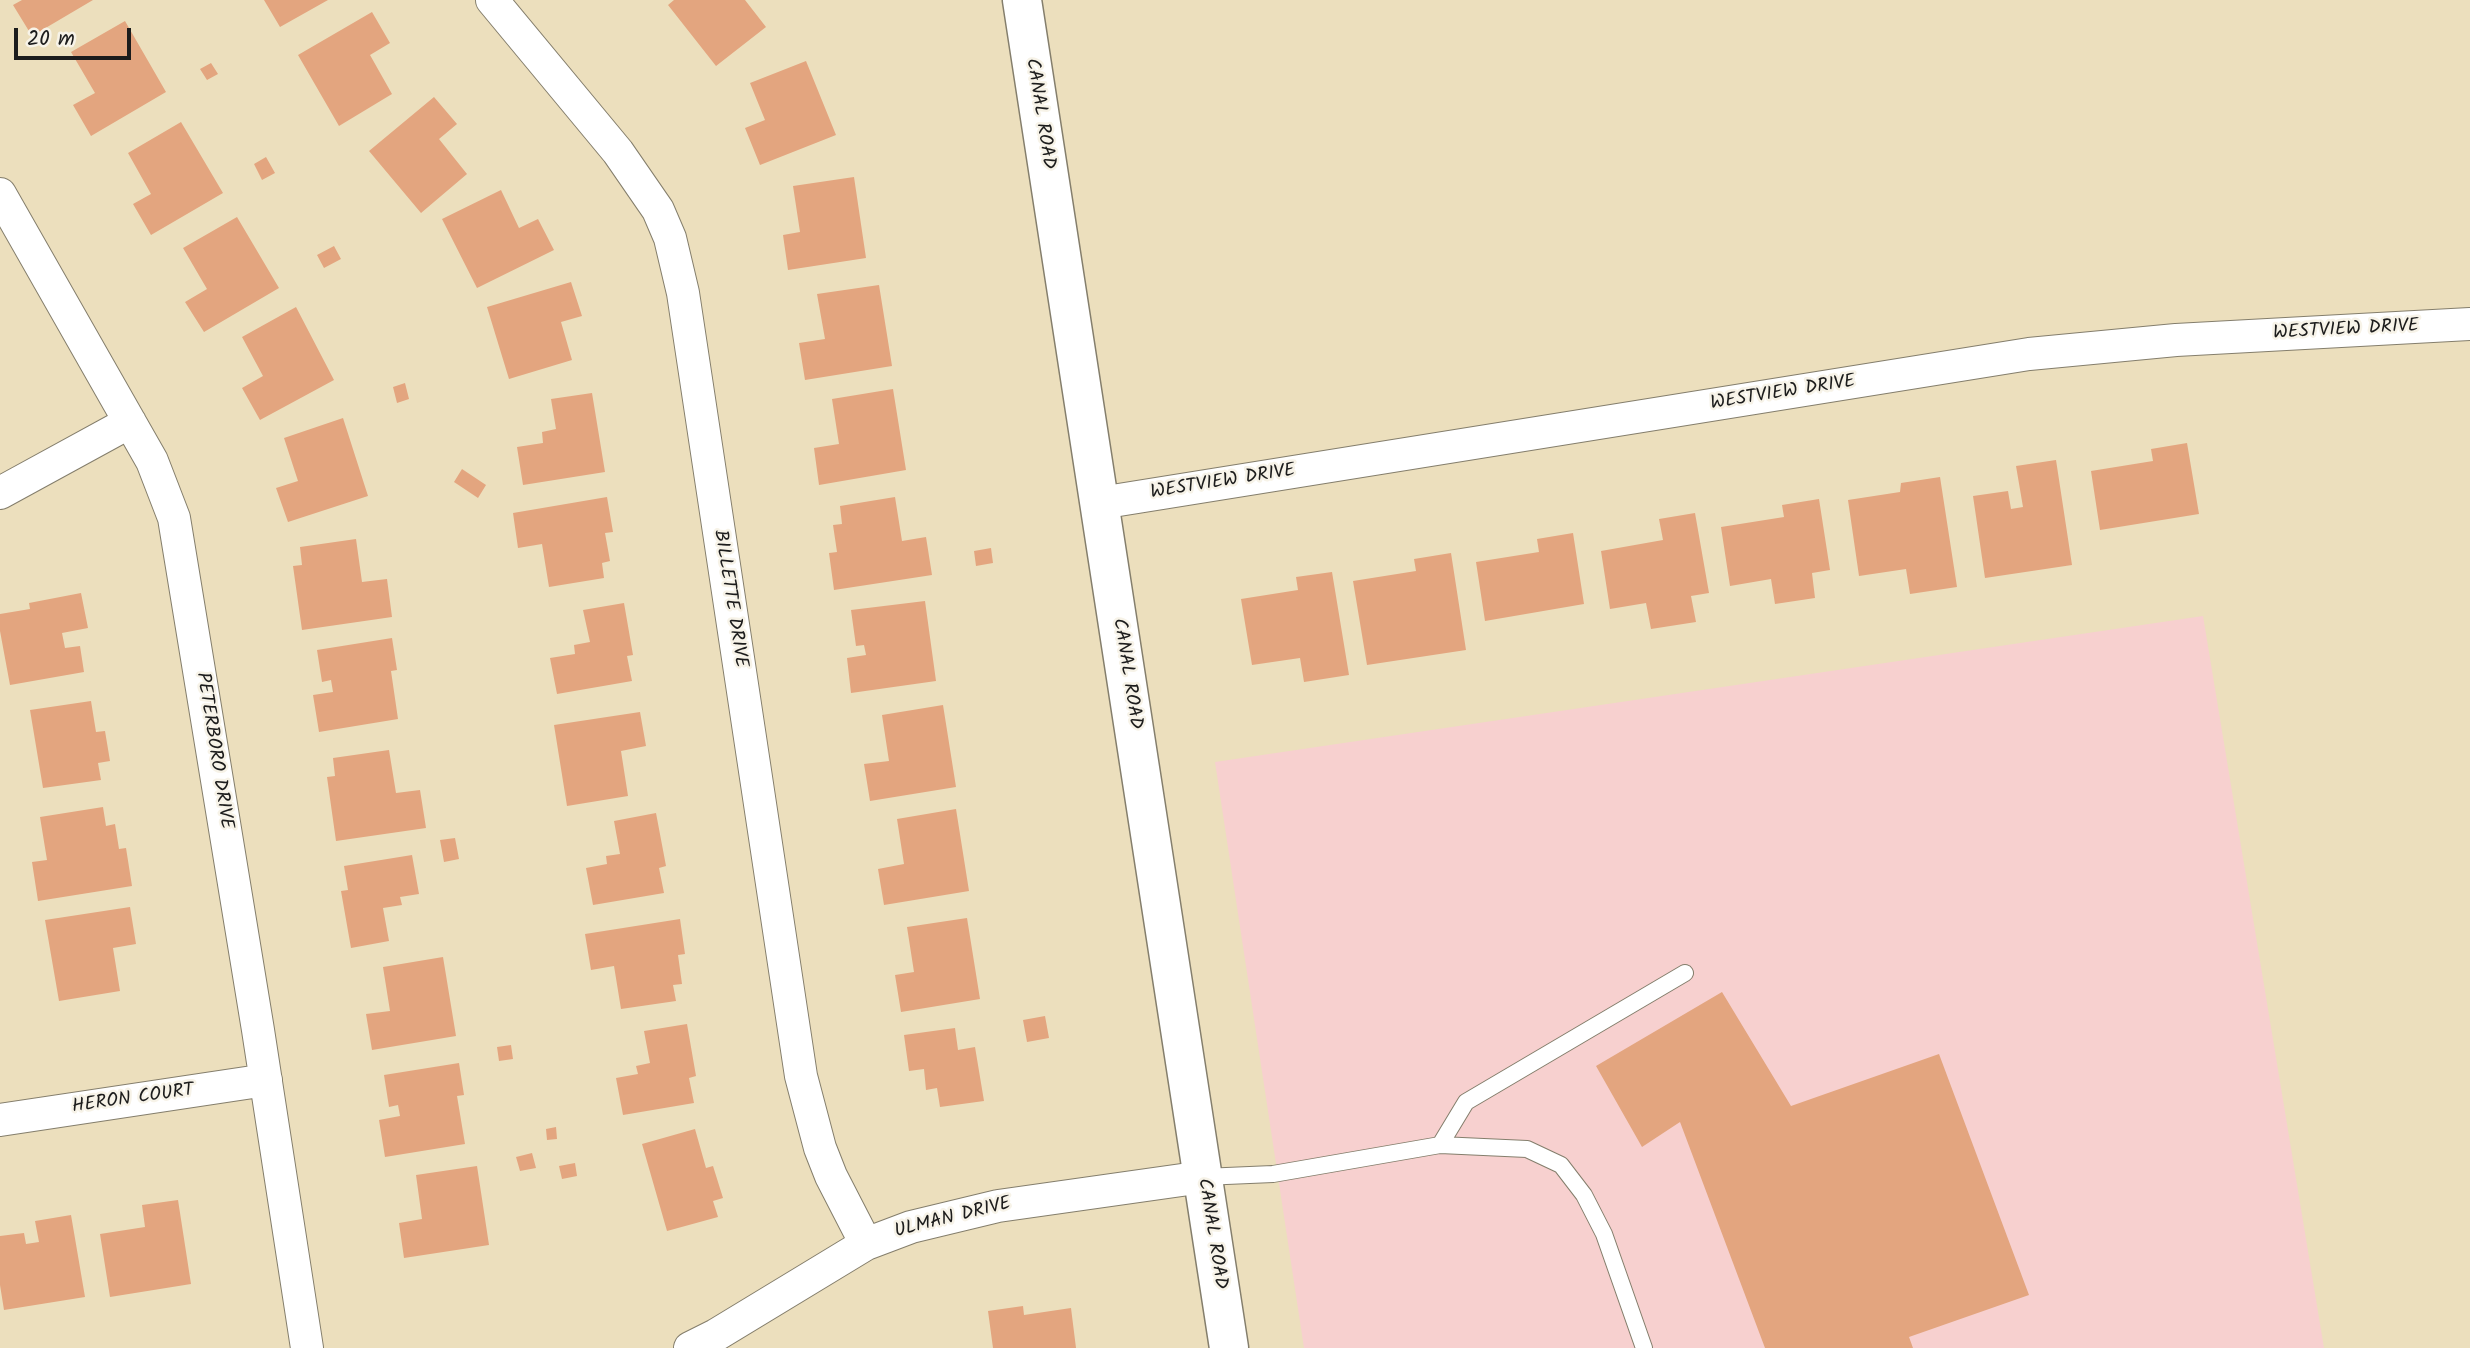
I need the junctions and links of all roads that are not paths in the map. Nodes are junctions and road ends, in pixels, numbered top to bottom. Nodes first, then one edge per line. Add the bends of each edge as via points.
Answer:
1 (492, 0) edge
2 (1022, 0) edge
3 (0, 194) edge
4 (2470, 324) edge
5 (130, 422) junction
6 (0, 493) edge
7 (1100, 503) junction
8 (1685, 973) dead end
9 (266, 1080) junction
10 (0, 1120) edge
11 (1440, 1145) junction
12 (1202, 1177) junction
13 (866, 1244) junction
14 (307, 1348) edge
15 (690, 1348) edge
16 (1229, 1348) edge
17 (1644, 1348) edge

1 - 13 street, BILLETTE DRIVE via 618,152 658,210 670,238 683,293 800,1076 831,1176
2 - 7 street, CANAL ROAD
3 - 5 street, PETERBORO DRIVE
4 - 7 street, WESTVIEW DRIVE via 2176,340 2029,354
5 - 6 street
5 - 9 street, PETERBORO DRIVE via 163,488 181,550
7 - 12 street, CANAL ROAD
8 - 11 lane via 1466,1102
9 - 10 street, HERON COURT
9 - 14 street, PETERBORO DRIVE
11 - 12 lane via 1273,1174
11 - 17 lane via 1527,1149 1561,1165 1584,1195 1604,1234
12 - 13 street, ULMAN DRIVE via 998,1206 911,1227
12 - 16 street, CANAL ROAD
13 - 15 street, ULMAN DRIVE

